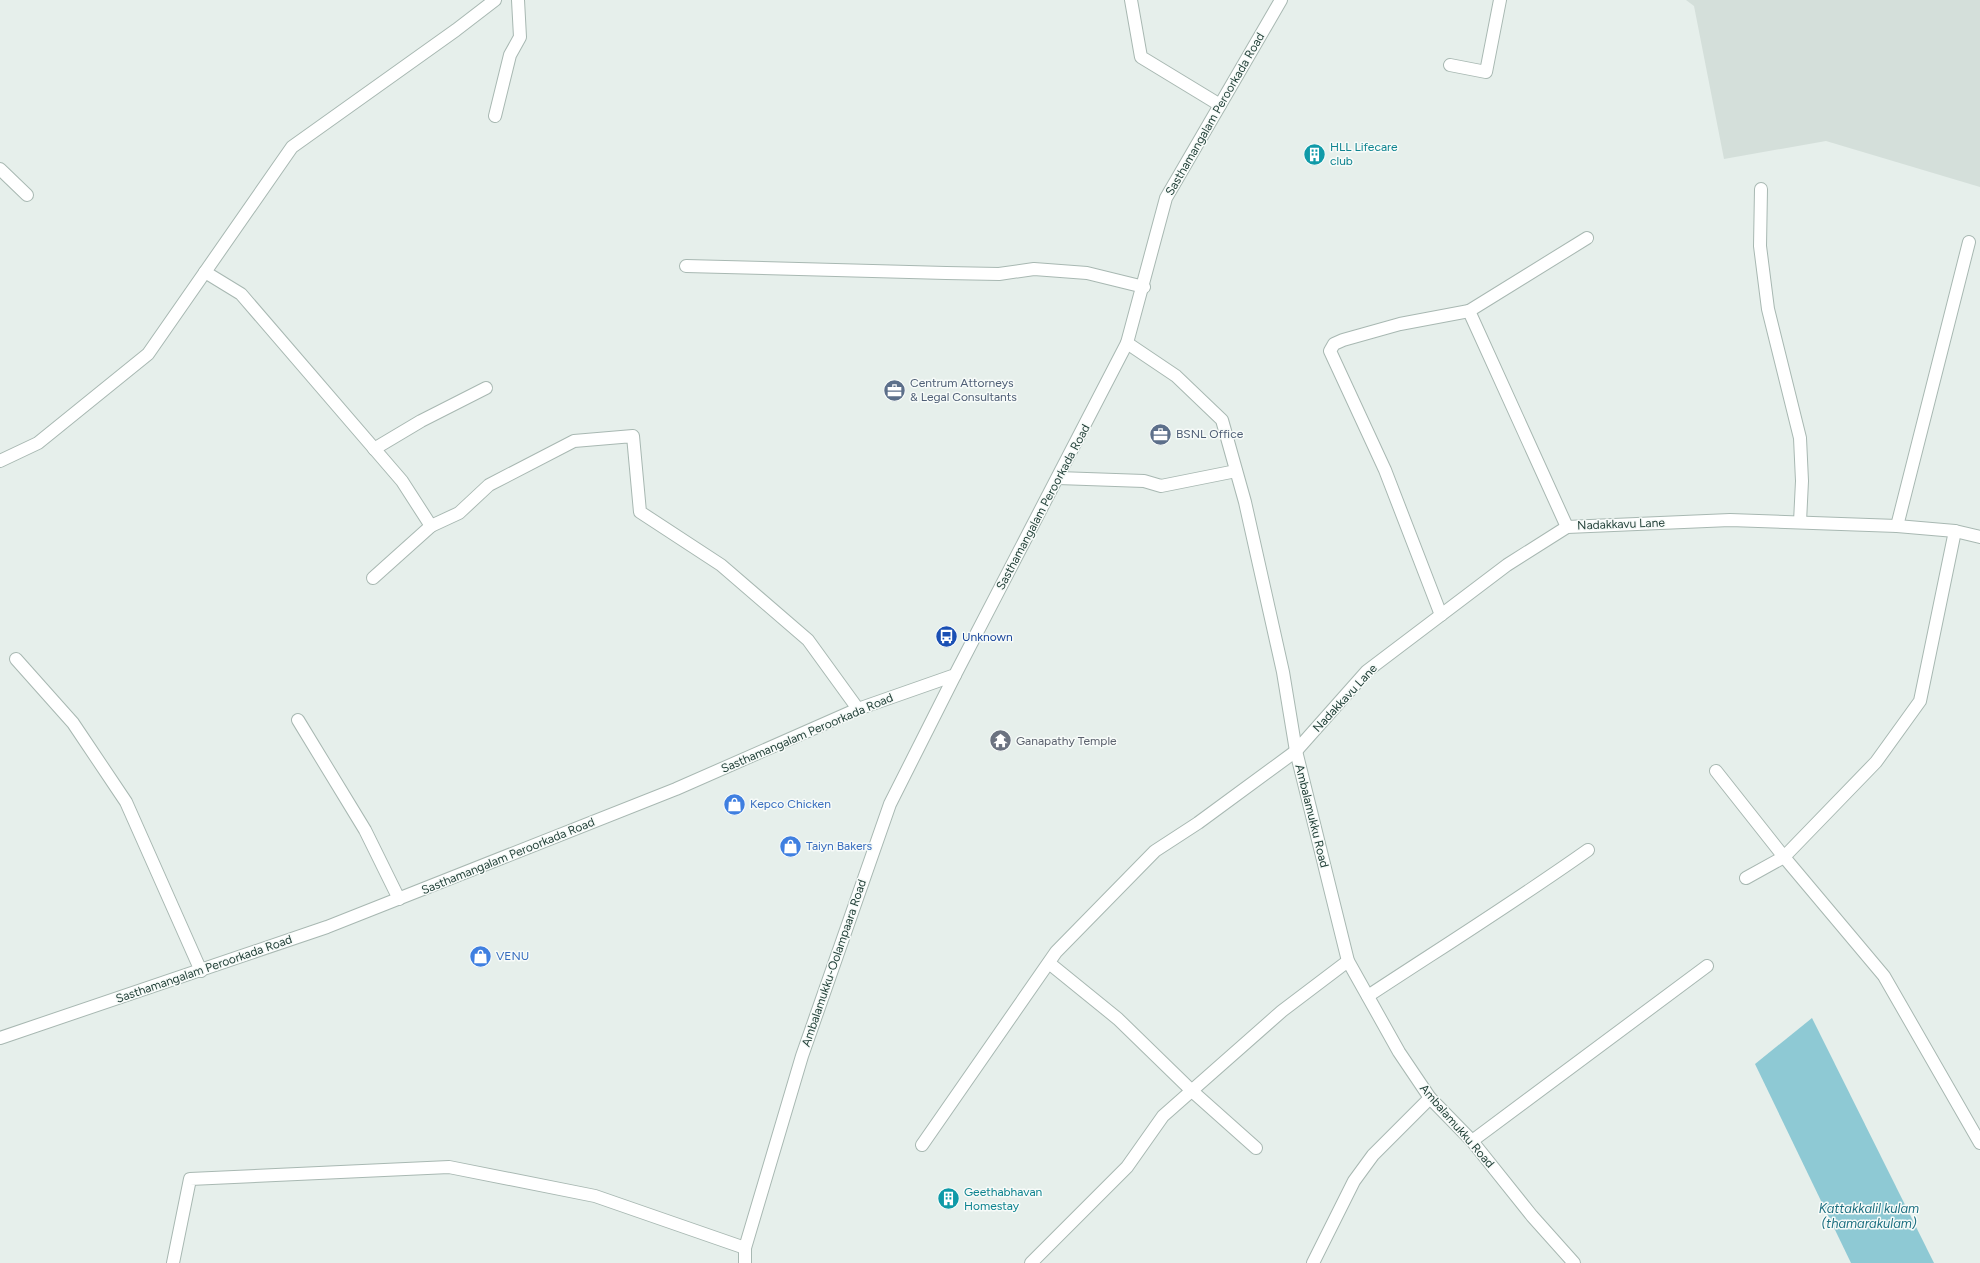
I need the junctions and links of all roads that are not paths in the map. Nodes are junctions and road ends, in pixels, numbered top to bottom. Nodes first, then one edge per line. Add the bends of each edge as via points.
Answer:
1 (496, 0) edge
2 (518, 0) edge
3 (1131, 0) edge
4 (1281, 0) edge
5 (1500, 0) edge
6 (1450, 65) dead end
7 (1220, 105) junction
8 (494, 116) dead end
9 (0, 169) edge
10 (1761, 189) dead end
11 (27, 195) dead end
12 (1587, 238) dead end
13 (1968, 242) dead end
14 (686, 266) dead end
15 (205, 272) junction
16 (1144, 287) junction
17 (1469, 311) junction
18 (1128, 343) junction
19 (486, 388) dead end
20 (374, 449) junction
21 (0, 461) edge
22 (1236, 471) junction
23 (1058, 478) junction
24 (1800, 522) junction
25 (431, 526) junction
26 (1897, 526) junction
27 (1567, 527) junction
28 (1955, 531) junction
29 (1980, 537) edge
30 (373, 578) dead end
31 (1441, 616) junction
32 (16, 659) dead end
33 (955, 674) junction
34 (858, 709) junction
35 (298, 720) dead end
36 (1296, 751) junction
37 (1716, 771) dead end
38 (1588, 850) dead end
39 (1784, 857) junction
40 (1746, 878) dead end
41 (399, 899) junction
42 (1348, 960) junction
43 (1048, 963) junction
44 (1706, 966) dead end
45 (201, 971) junction
46 (1368, 996) junction
47 (0, 1038) edge
48 (1192, 1091) junction
49 (1430, 1098) junction
50 (1472, 1141) junction
51 (1980, 1143) edge
52 (922, 1145) dead end
53 (1256, 1148) dead end
54 (745, 1248) junction
55 (173, 1263) edge
56 (745, 1263) edge
57 (1031, 1263) edge
58 (1313, 1263) edge
59 (1574, 1263) edge

1 - 15 street via 292,147
2 - 8 street via 520,37 510,55
3 - 7 street via 1140,57
4 - 7 street, Sasthamangalam Peroorkada Road
5 - 6 street via 1486,72
7 - 16 street, Sasthamangalam Peroorkada Road via 1166,198
9 - 11 street
10 - 24 street via 1760,246 1768,309 1800,438
12 - 17 street
13 - 26 street
14 - 16 street via 999,274 1034,269 1087,272
15 - 20 street via 241,294
15 - 21 street via 148,354 38,443
16 - 18 street, Sasthamangalam Peroorkada Road
17 - 27 street
17 - 31 street via 1400,324 1343,340 1334,344 1330,351 1385,470
18 - 22 street, Ambalamukku Road via 1176,376 1222,420
18 - 23 street, Sasthamangalam Peroorkada Road
19 - 20 street via 421,421
20 - 25 street via 402,481
22 - 23 street via 1161,486 1144,481
22 - 36 street, Ambalamukku Road via 1283,672
23 - 33 street, Sasthamangalam Peroorkada Road
24 - 26 street, Nadakkavu Lane
24 - 27 street, Nadakkavu Lane via 1730,520
25 - 30 street
25 - 34 street via 459,513 489,485 574,441 633,436 640,512 721,565 808,640
26 - 28 street, Nadakkavu Lane
27 - 31 street, Nadakkavu Lane via 1507,566
28 - 29 street, Nadakkavu Lane
28 - 39 street via 1920,701 1876,762
31 - 36 street, Nadakkavu Lane via 1367,671
32 - 45 street via 73,723 126,802
33 - 34 street, Sasthamangalam Peroorkada Road
33 - 54 street, Ambalamukku-Oolampaara Road via 890,804 802,1056
34 - 41 street, Sasthamangalam Peroorkada Road via 668,792
35 - 41 street via 365,830
36 - 42 street, Ambalamukku Road
36 - 43 street, Nadakkavu Lane via 1198,823 1155,851
37 - 39 street
38 - 46 street via 1525,895
39 - 40 street
39 - 51 street via 1884,976
41 - 45 street, Sasthamangalam Peroorkada Road
42 - 46 street, Ambalamukku Road
42 - 48 street via 1282,1011
43 - 48 street via 1118,1019
43 - 52 street, Nadakkavu Lane
44 - 50 street
45 - 47 street, Sasthamangalam Peroorkada Road
46 - 49 street, Ambalamukku Road via 1399,1052
48 - 53 street
48 - 57 street via 1163,1116 1127,1166
49 - 50 street, Ambalamukku Road
49 - 58 street via 1373,1155 1354,1181
50 - 59 street, Ambalamukku Road via 1532,1216
54 - 55 street via 595,1196 449,1167 190,1178
54 - 56 street, Ambalamukku-Oolampaara Road

